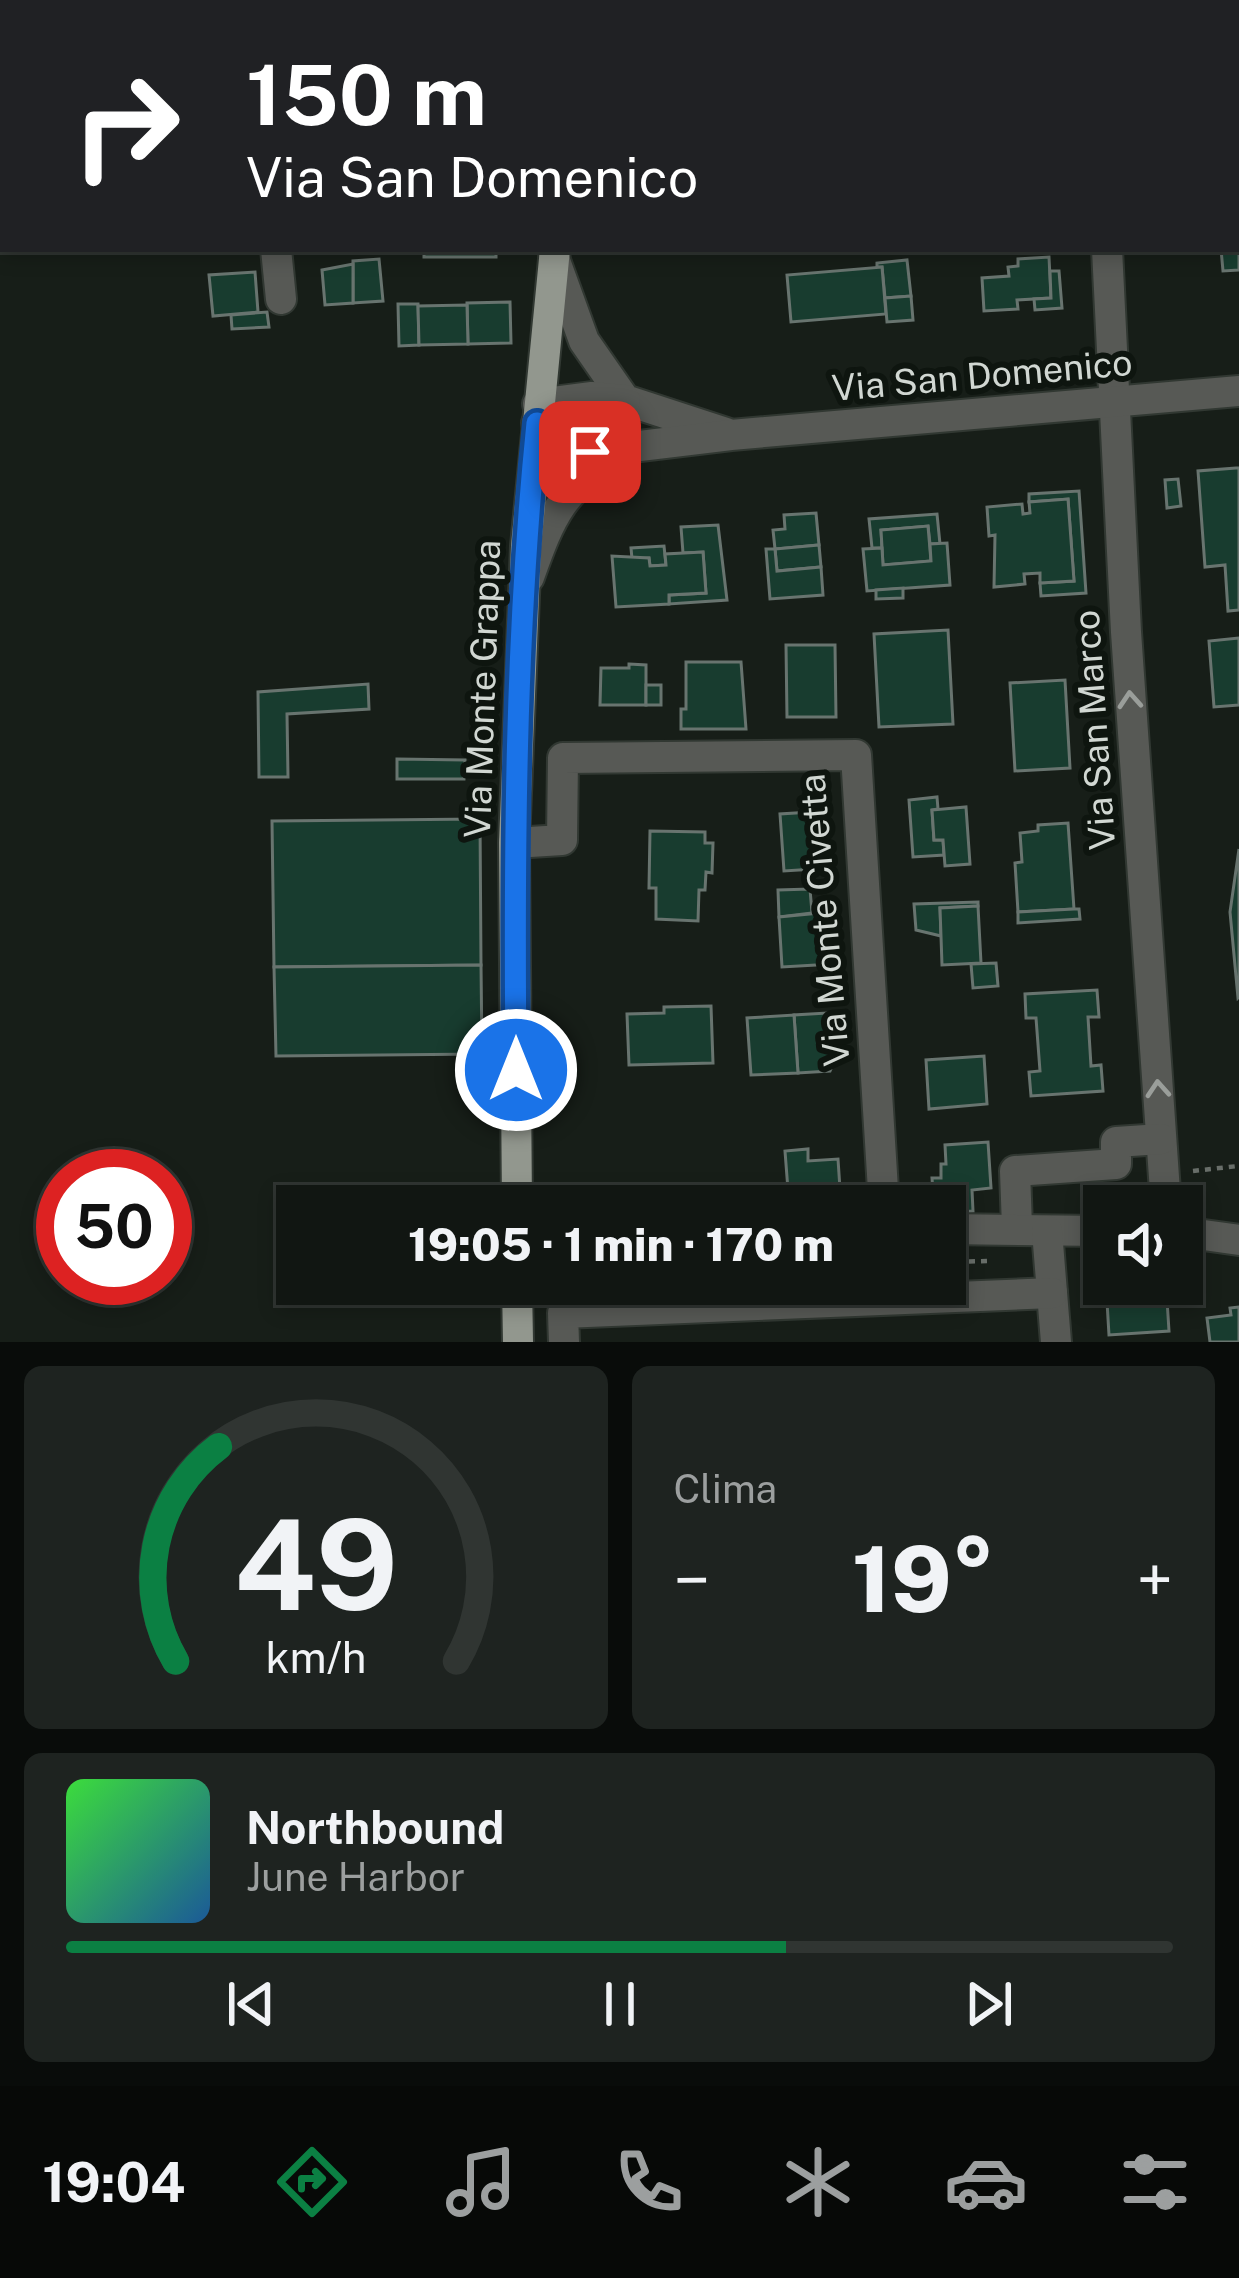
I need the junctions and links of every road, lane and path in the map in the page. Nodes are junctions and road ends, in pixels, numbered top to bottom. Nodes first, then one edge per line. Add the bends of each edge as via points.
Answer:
1 (276, 252) edge
2 (1107, 252) edge
3 (555, 253) edge
4 (281, 299) dead end
5 (1239, 391) edge
6 (625, 400) junction
7 (1115, 402) junction
8 (537, 414) junction
9 (731, 435) junction
10 (631, 450) junction
11 (525, 588) junction
12 (514, 843) junction
13 (1161, 1139) junction
14 (1238, 1166) edge
15 (1164, 1174) junction
16 (517, 1185) edge
17 (883, 1185) edge
18 (1165, 1185) edge
19 (966, 1229) edge
20 (1032, 1229) junction
21 (1083, 1230) edge
22 (1203, 1235) edge
23 (1239, 1240) edge
24 (1052, 1293) junction
25 (966, 1298) edge
26 (517, 1305) edge
27 (682, 1305) edge
28 (518, 1342) edge
29 (564, 1342) edge
30 (1056, 1342) edge

1 - 4 street
2 - 7 street, Via San Marco
3 - 6 street via 584,341
3 - 8 main road, Via Monte Grappa
5 - 7 street, Via San Domenico
6 - 8 street, Via San Domenico via 592,397
6 - 9 street, Via San Domenico
7 - 9 street, Via San Domenico
13 -> 7 street, Via San Marco
8 - 10 street, Via San Domenico via 550,440 568,451
8 - 11 main road, Via Monte Grappa
9 - 10 street, Via San Domenico
10 - 11 street, Via San Domenico via 571,488
11 - 12 main road, Via Monte Grappa
12 - 16 main road, Via Monte Grappa
12 - 17 street, Via Monte Civetta via 562,840 563,758 856,755
13 - 15 street, Via San Marco
13 - 20 street via 1116,1142 1116,1165 1015,1171
14 - 15 path
15 - 18 street, Via San Marco
19 - 20 street
20 - 21 street
20 - 24 street
22 - 23 street
24 - 25 street
24 - 30 street
26 - 28 main road
27 - 29 street via 563,1313

